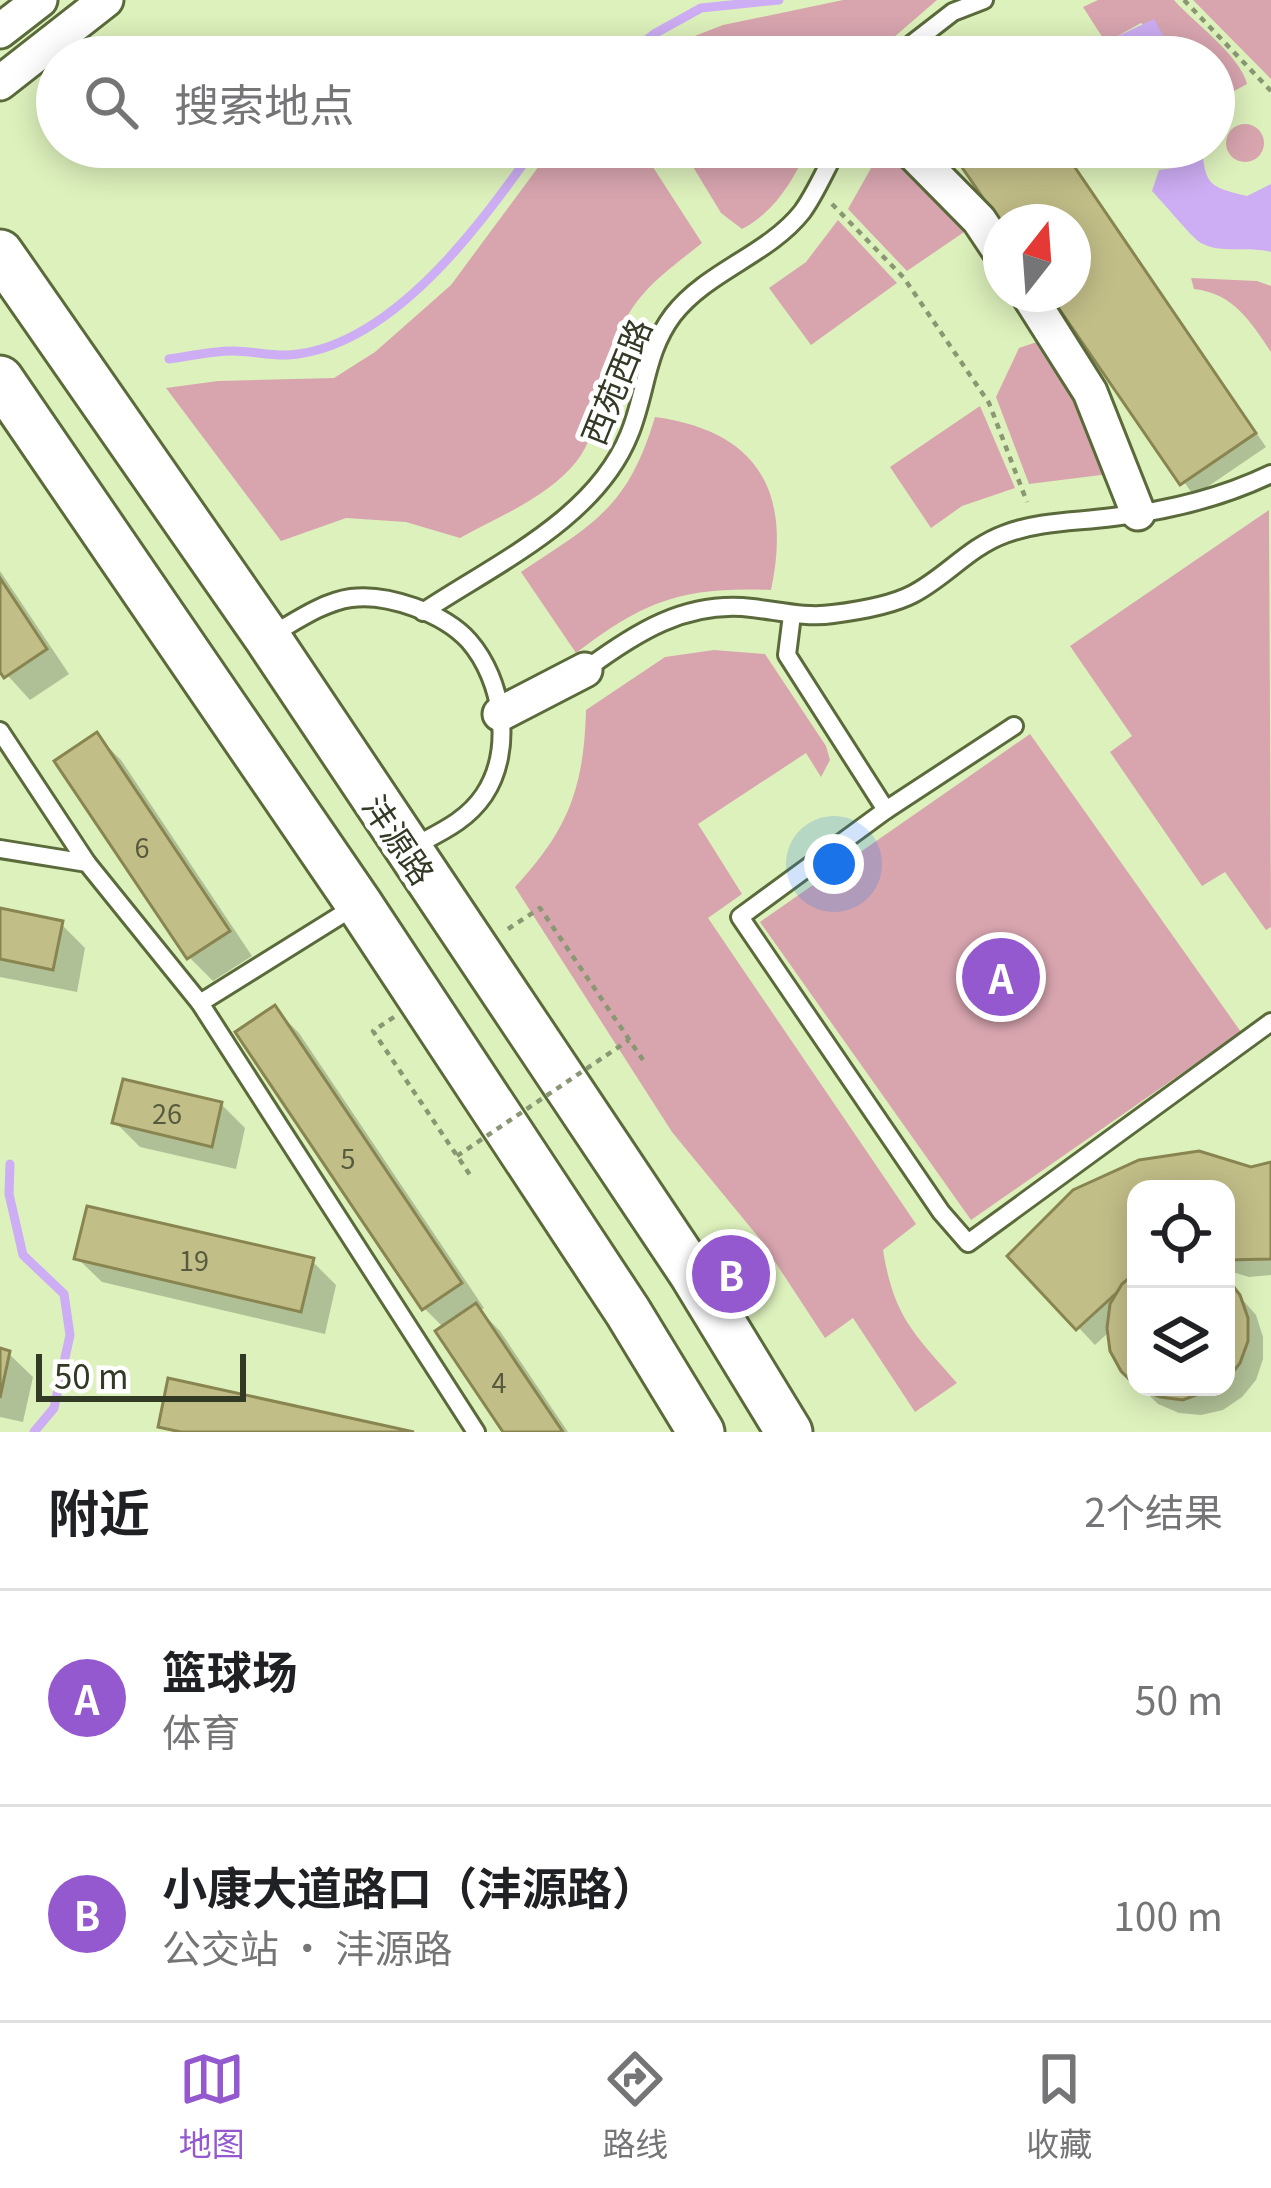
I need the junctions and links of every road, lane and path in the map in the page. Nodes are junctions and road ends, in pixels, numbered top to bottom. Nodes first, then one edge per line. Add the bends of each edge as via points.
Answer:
1 (40, 0) edge
2 (106, 0) edge
3 (984, 0) edge
4 (1184, 0) edge
5 (0, 31) edge
6 (60, 36) edge
7 (923, 36) edge
8 (1218, 36) edge
9 (1235, 53) edge
10 (36, 55) edge
11 (0, 83) edge
12 (1271, 91) edge
13 (826, 168) edge
14 (928, 168) edge
15 (815, 187) junction
16 (983, 226) edge
17 (0, 253) edge
18 (1039, 312) edge
19 (0, 379) edge
20 (1271, 473) edge
21 (1138, 513) junction
22 (1036, 526) junction
23 (423, 612) junction
24 (792, 615) junction
25 (267, 637) junction
26 (585, 670) joint
27 (500, 714) junction
28 (1014, 726) dead end
29 (0, 731) edge
30 (886, 810) junction
31 (0, 849) edge
32 (408, 850) junction
33 (87, 863) junction
34 (359, 904) junction
35 (540, 908) dead end
36 (200, 1003) junction
37 (1271, 1022) edge
38 (373, 1031) dead end
39 (629, 1040) junction
40 (643, 1060) dead end
41 (457, 1156) junction
42 (470, 1175) dead end
43 (476, 1432) edge
44 (701, 1432) edge
45 (789, 1432) edge

1 - 5 street
2 - 6 street
3 - 7 lane
4 - 8 path
9 - 12 path
10 - 11 street
13 - 15 lane, 西苑西路
14 - 16 street
15 - 22 path via 904,278 989,403
15 - 23 lane, 西苑西路 via 801,213 674,313 653,348 630,433 581,506
17 - 25 main road, 沣源路
18 - 21 street via 1090,392
19 - 34 main road
20 - 21 lane
21 - 22 lane
22 - 24 lane via 966,554 913,595
23 - 25 lane via 351,598
23 - 27 lane via 466,637 488,667
24 - 26 lane via 700,609 663,620
24 - 30 lane via 787,656
25 - 32 main road, 沣源路
26 - 27 street
27 - 32 lane via 501,747 487,791 468,816
28 - 30 lane
29 - 33 lane
30 - 37 lane via 740,916 968,1243
31 - 33 lane
32 - 45 main road, 沣源路
33 - 36 lane
34 - 36 lane
34 - 44 main road
35 - 39 path
36 - 43 lane
38 - 41 path
39 - 40 path
39 - 41 path, bridge
41 - 42 path

